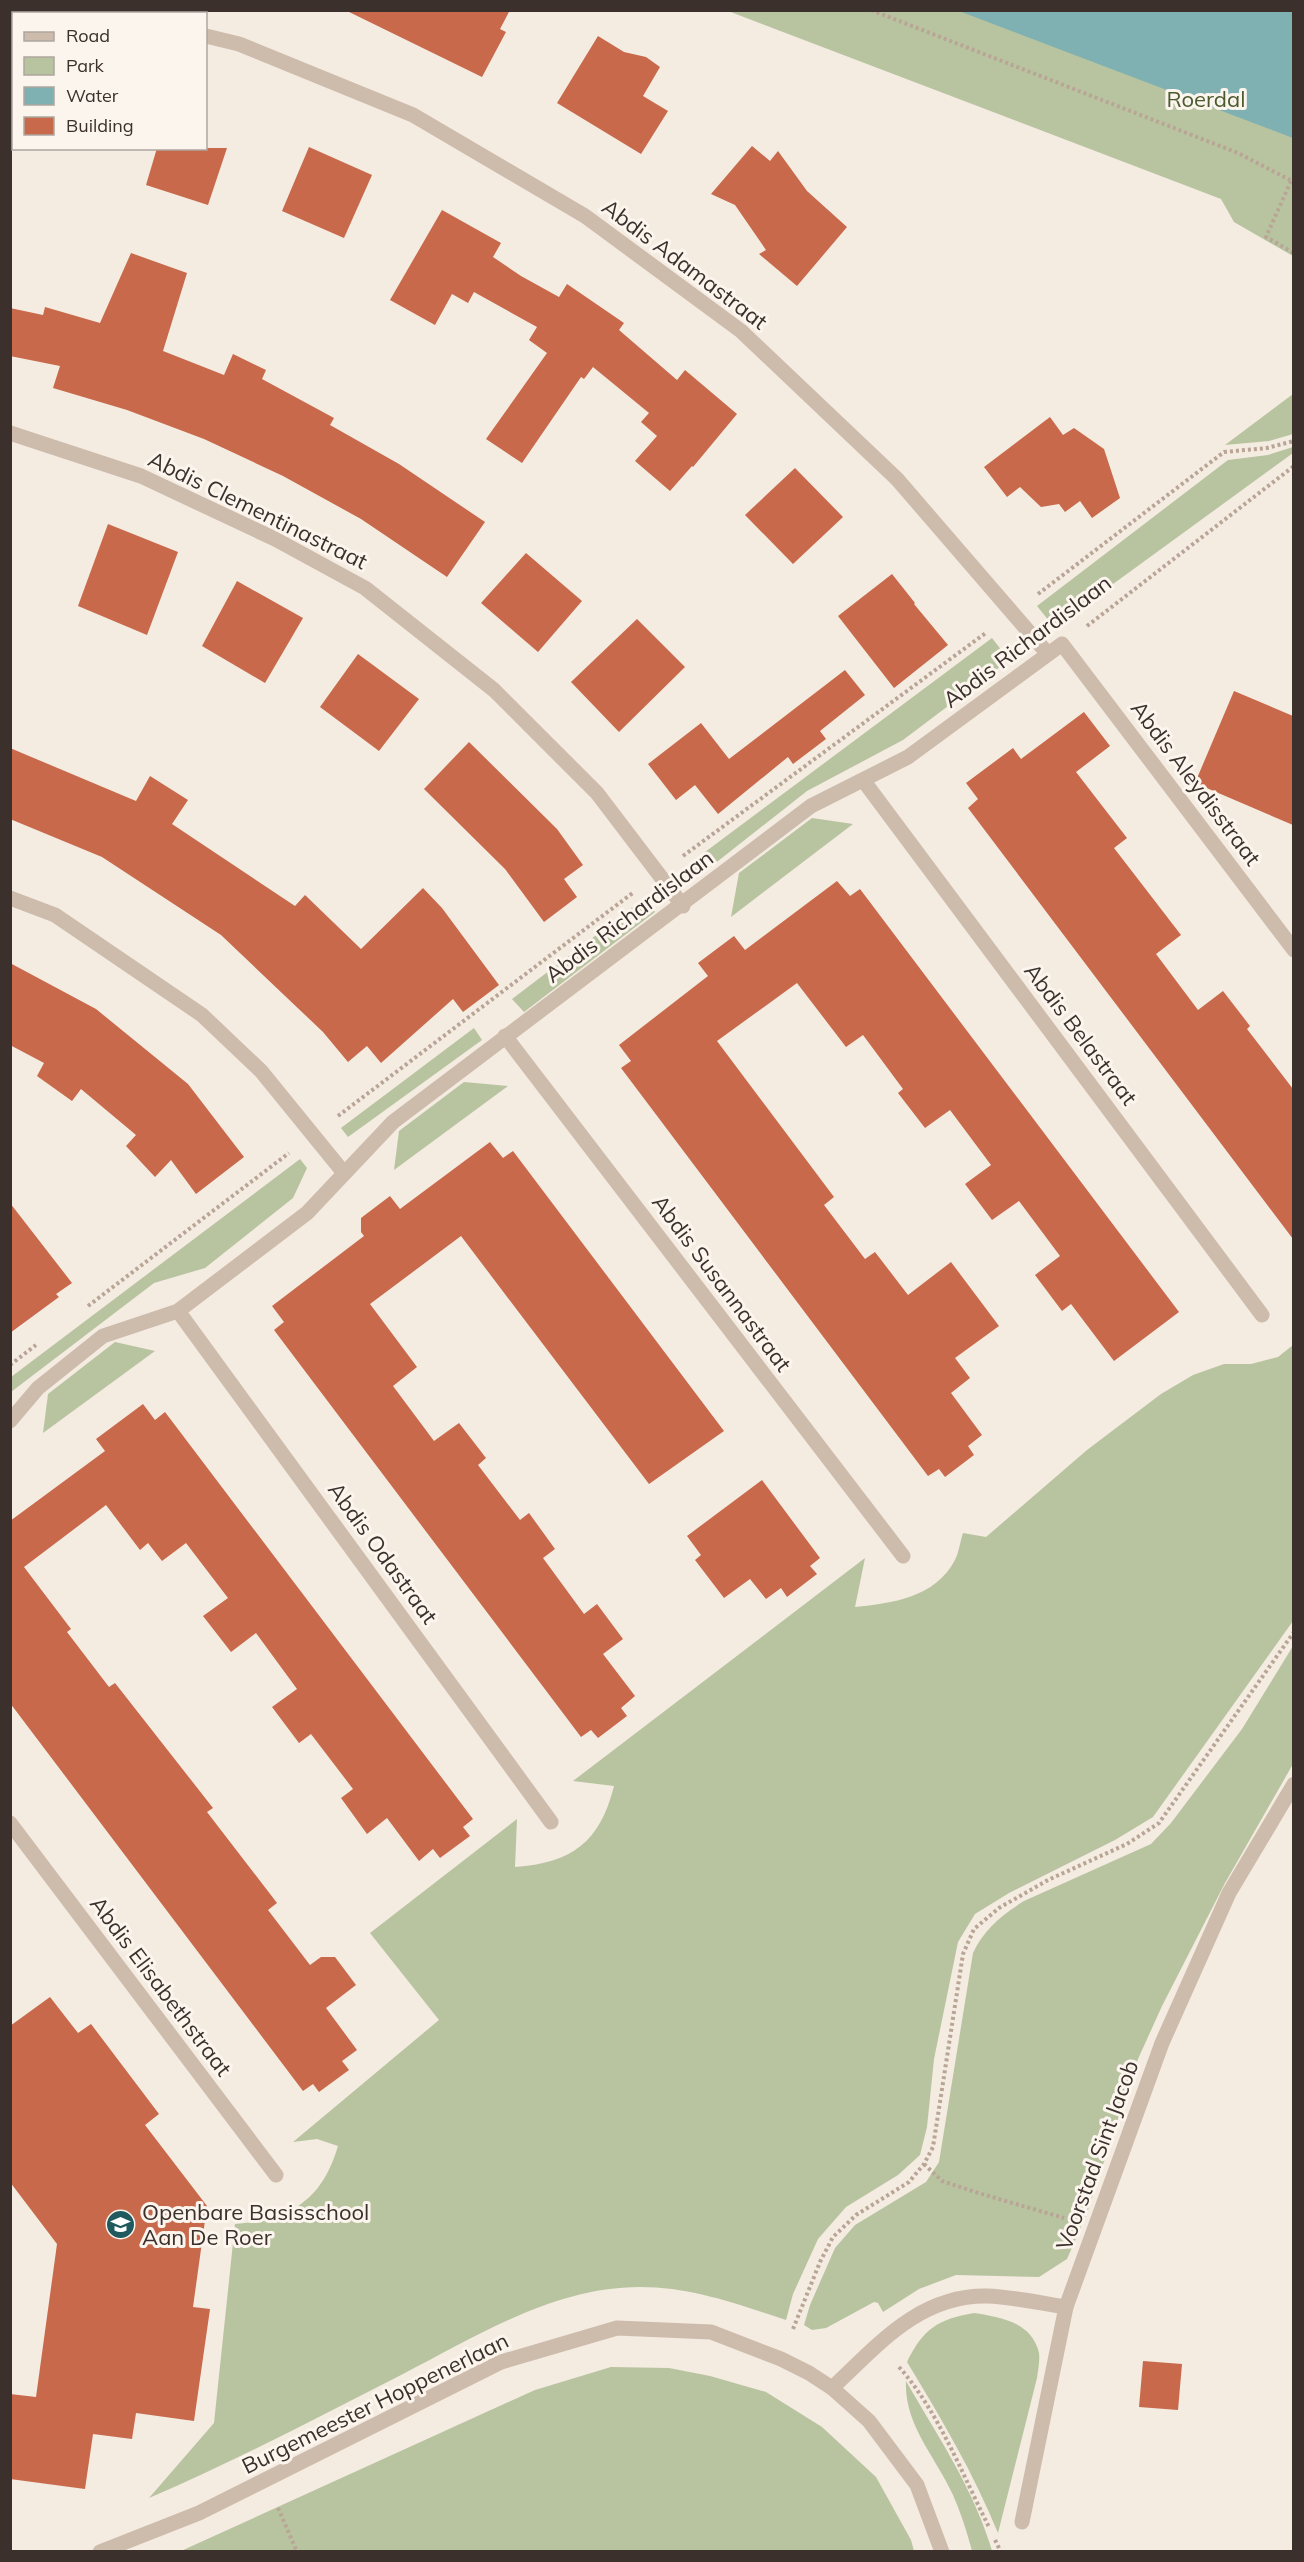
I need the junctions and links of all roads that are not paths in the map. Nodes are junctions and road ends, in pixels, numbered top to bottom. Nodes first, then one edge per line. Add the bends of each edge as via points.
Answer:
1 (207, 36) edge
2 (10, 433) edge
3 (1062, 644) joint
4 (1048, 654) junction
5 (863, 780) junction
6 (10, 897) edge
7 (682, 906) junction
8 (1293, 950) edge
9 (504, 1036) junction
10 (344, 1173) junction
11 (178, 1311) junction
12 (1262, 1315) dead end
13 (10, 1421) edge
14 (903, 1556) dead end
15 (1293, 1784) edge
16 (551, 1822) dead end
17 (10, 1823) edge
18 (276, 2175) dead end
19 (1066, 2307) junction
20 (832, 2388) junction
21 (1022, 2522) dead end
22 (100, 2552) edge
23 (942, 2552) edge

1 - 4 street, Abdis Adamastraat via 239,44 413,115 595,223 741,331 897,478
2 - 7 street, Abdis Clementinastraat via 141,476 275,539 365,588 494,690 597,793
3 - 4 street, Abdis Richardislaan
3 - 8 street, Abdis Aleydisstraat
4 - 5 street, Abdis Richardislaan via 908,757
5 - 7 street, Abdis Richardislaan via 811,806
5 - 12 street, Abdis Belastraat
6 - 10 street via 56,915 202,1015 261,1071
7 - 9 street, Abdis Richardislaan
9 - 10 street, Abdis Richardislaan via 393,1122
9 - 14 street, Abdis Susannastraat
10 - 11 street, Abdis Richardislaan via 307,1213
11 - 13 street, Abdis Richardislaan via 103,1336 38,1388
11 - 16 street, Abdis Odastraat
15 - 19 street, Voorstad Sint Jacob via 1229,1893 1162,2043
17 - 18 street, Abdis Elisabethstraat
19 - 20 street via 986,2296 938,2303 895,2329
19 - 21 street, Voorstad Sint Jacob
20 - 22 street, Burgemeester Hoppenerlaan via 781,2359 711,2332 617,2328 501,2362 200,2513
20 - 23 street via 869,2421 917,2485

